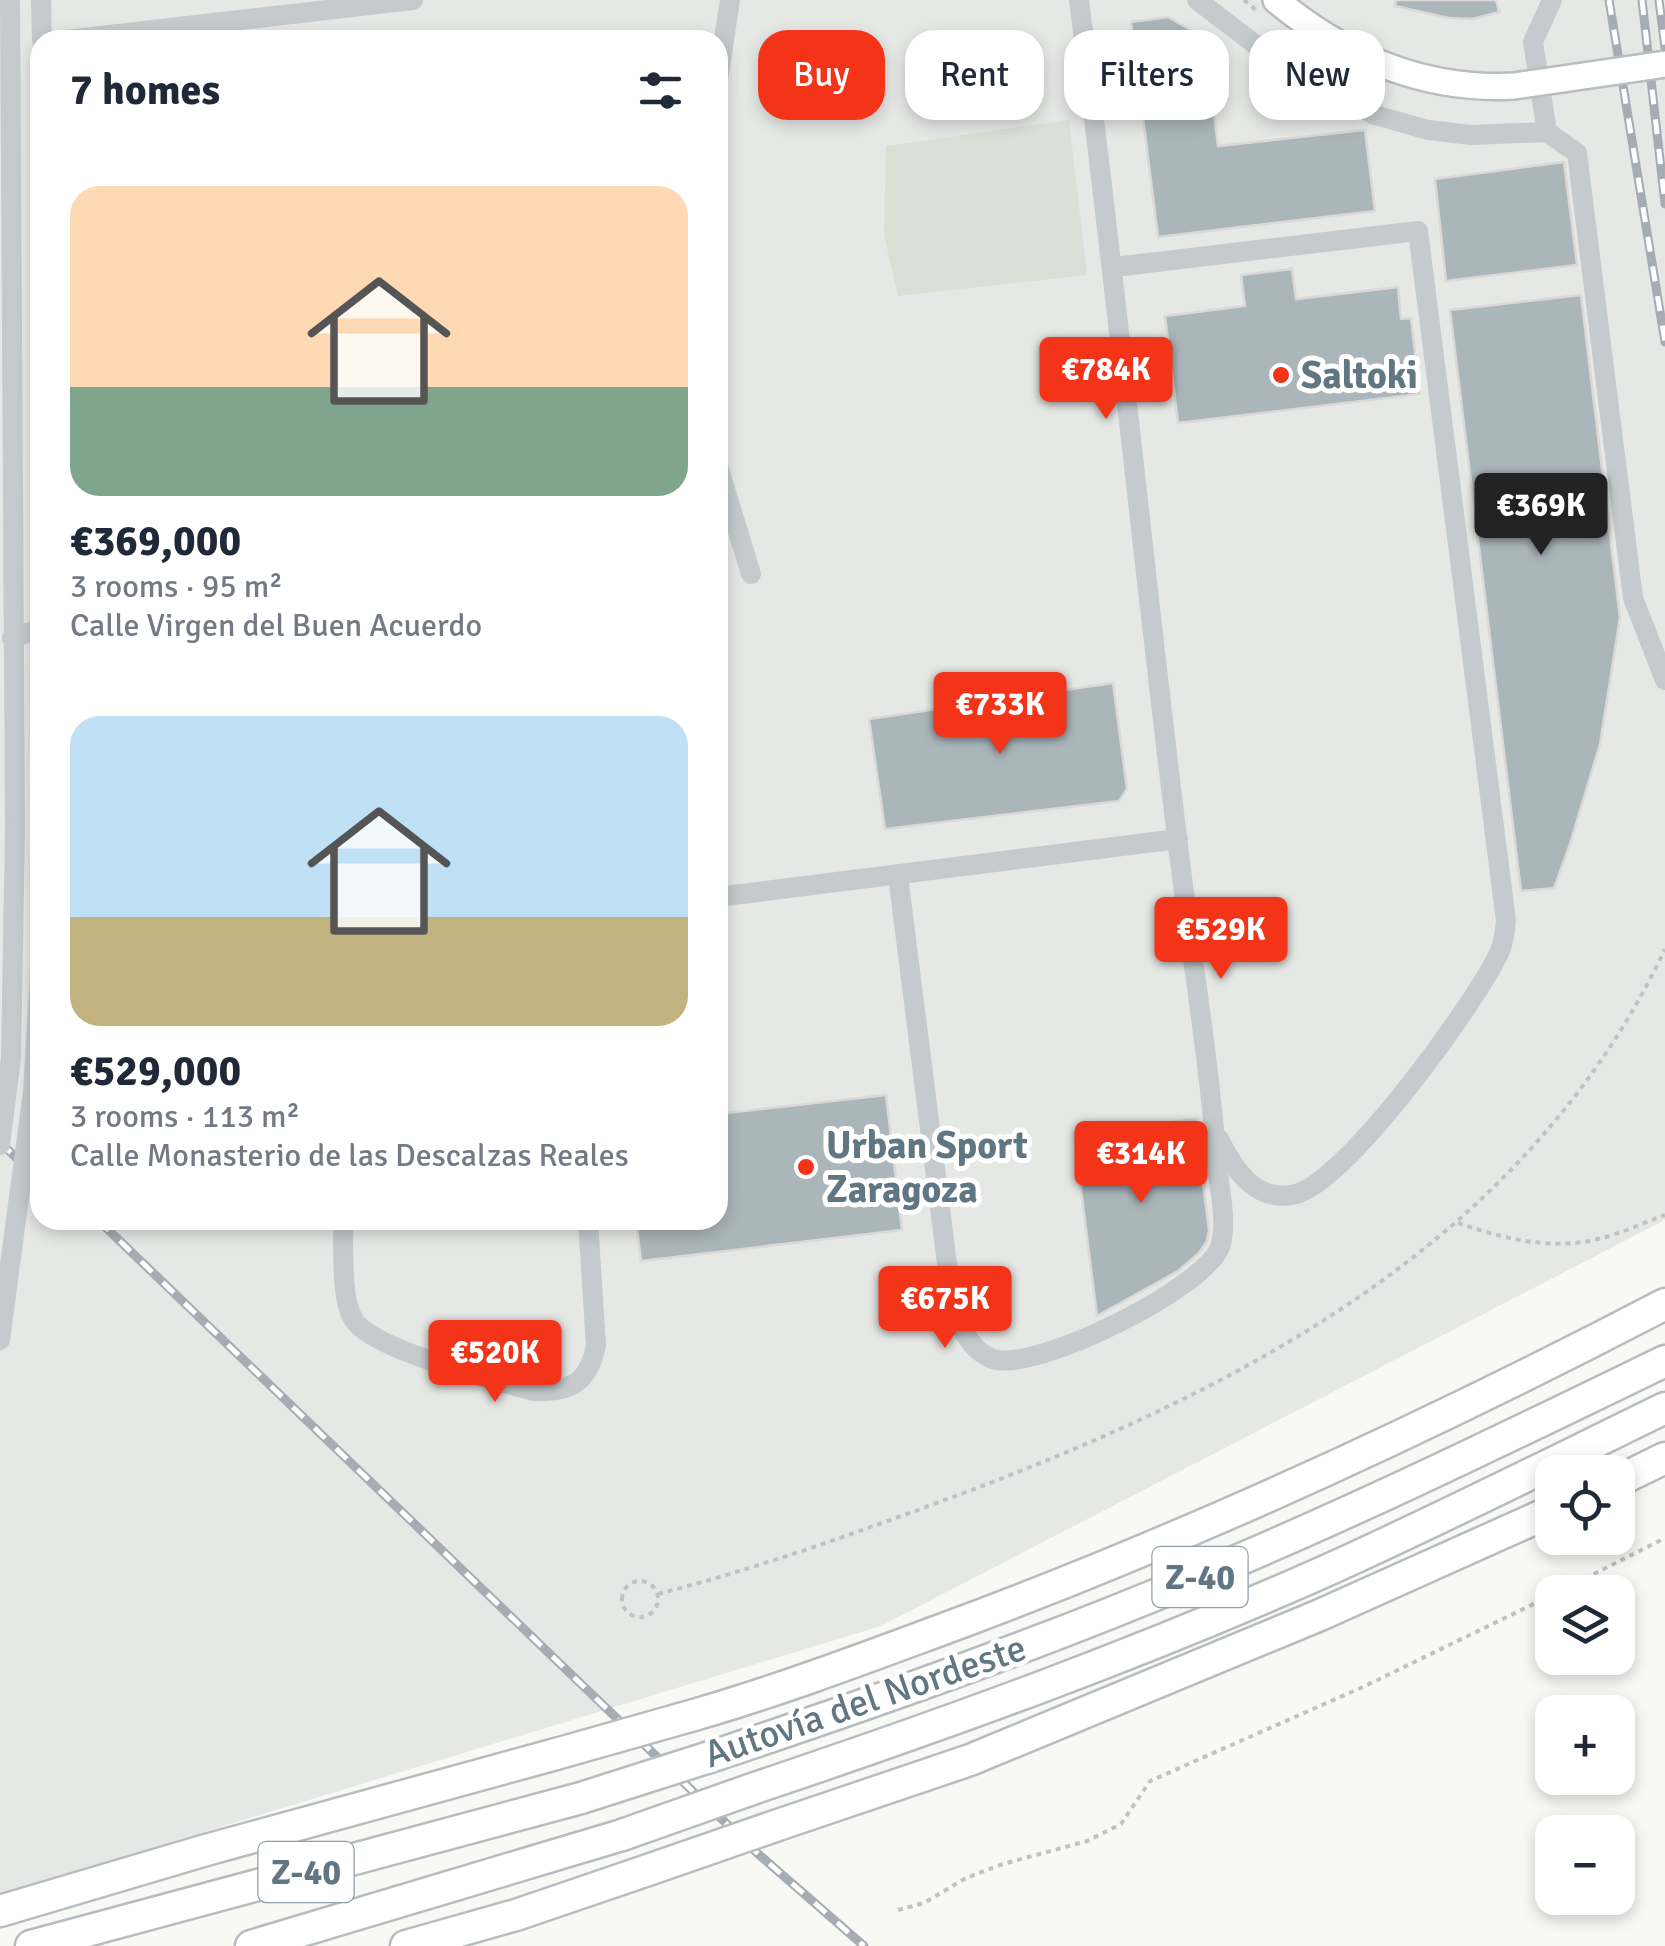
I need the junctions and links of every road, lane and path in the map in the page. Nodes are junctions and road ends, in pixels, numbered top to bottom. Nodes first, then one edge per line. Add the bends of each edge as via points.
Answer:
1 (10, 0) edge
2 (41, 0) edge
3 (413, 0) edge
4 (730, 0) edge
5 (1079, 0) edge
6 (1197, 0) edge
7 (1276, 0) edge
8 (1552, 0) edge
9 (42, 30) edge
10 (153, 30) edge
11 (726, 30) edge
12 (1665, 64) edge
13 (5, 79) edge
14 (1547, 132) junction
15 (1114, 266) junction
16 (728, 499) edge
17 (751, 574) dead end
18 (30, 632) edge
19 (12, 638) junction
20 (1665, 680) edge
21 (1178, 839) junction
22 (898, 876) junction
23 (728, 896) edge
24 (1665, 949) edge
25 (30, 1115) edge
26 (1215, 1131) junction
27 (0, 1144) edge
28 (1665, 1215) edge
29 (1458, 1223) junction
30 (343, 1230) edge
31 (589, 1230) edge
32 (1665, 1304) edge
33 (0, 1340) edge
34 (1665, 1360) edge
35 (1665, 1408) edge
36 (1665, 1458) edge
37 (1635, 1473) edge
38 (1535, 1519) edge
39 (1665, 1538) edge
40 (1592, 1575) edge
41 (658, 1594) junction
42 (1535, 1604) edge
43 (898, 1910) dead end
44 (0, 1911) edge
45 (31, 1946) edge
46 (251, 1946) edge
47 (406, 1946) edge

1 - 13 street
2 - 9 street
3 - 10 street
4 - 11 street
5 - 15 street
6 - 14 street via 1290,71 1375,115 1471,136
7 - 12 main road, bridge via 1343,47 1394,70 1448,83 1514,86
8 - 14 street via 1533,42
13 - 19 street
14 - 20 street via 1577,153 1634,598
15 - 21 street
15 - 26 street via 1418,232 1506,921 1499,953 1446,1037 1352,1153 1315,1186 1290,1196 1262,1192 1238,1172
16 - 17 street
18 - 19 street
19 - 27 street, bridge via 11,1058
21 - 22 street
21 - 26 street
22 - 23 street
22 - 26 street via 950,1295 967,1339 981,1352 1012,1361 1090,1336 1200,1274 1215,1258 1222,1226
24 - 29 path via 1610,1052 1564,1113
25 - 33 street, bridge
28 - 29 path via 1566,1244 1507,1239
29 - 41 path via 1320,1323 1121,1431 795,1555
30 - 31 street via 347,1302 368,1335 553,1392 592,1366
32 - 44 highway, bridge via 1208,1524 771,1692
34 - 45 highway, Autovía del Nordeste / Z-40, bridge via 1196,1579 908,1691 580,1798
35 - 46 highway, Autovía del Nordeste / Z-40, bridge via 1330,1569 1115,1659 622,1835
36 - 37 highway
38 - 47 highway, bridge via 988,1752 516,1915
39 - 40 path
41 - 41 path via 652,1584 636,1581 624,1592 623,1604 642,1617 657,1607
42 - 43 path via 1150,1780 1121,1824 1086,1841 1002,1864

